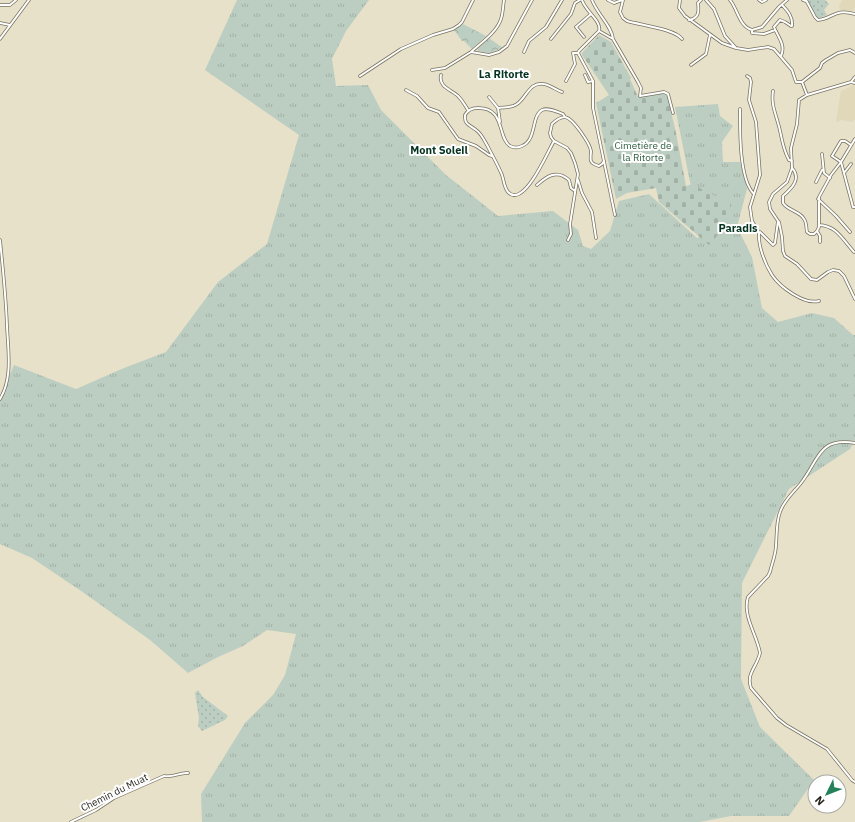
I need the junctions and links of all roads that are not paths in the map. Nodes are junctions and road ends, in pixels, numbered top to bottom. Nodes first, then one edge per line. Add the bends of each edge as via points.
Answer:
1 (16, 0) edge
2 (29, 0) edge
3 (473, 0) edge
4 (504, 0) edge
5 (532, 0) edge
6 (562, 0) edge
7 (581, 0) edge
8 (592, 0) edge
9 (608, 0) edge
10 (622, 0) edge
11 (680, 0) edge
12 (701, 0) edge
13 (706, 0) edge
14 (730, 0) edge
15 (759, 0) edge
16 (766, 0) edge
17 (787, 0) edge
18 (803, 0) edge
19 (806, 0) edge
20 (0, 5) edge
21 (782, 5) junction
22 (591, 14) junction
23 (855, 14) edge
24 (689, 20) junction
25 (0, 23) edge
26 (10, 26) junction
27 (752, 30) junction
28 (775, 30) junction
29 (600, 31) junction
30 (710, 35) junction
31 (584, 37) dead end
32 (551, 39) dead end
33 (613, 39) junction
34 (682, 39) dead end
35 (0, 40) edge
36 (736, 48) junction
37 (471, 52) junction
38 (524, 52) dead end
39 (578, 53) junction
40 (855, 53) edge
41 (781, 56) junction
42 (691, 65) dead end
43 (432, 70) dead end
44 (441, 75) dead end
45 (585, 75) dead end
46 (360, 76) dead end
47 (747, 76) dead end
48 (855, 77) edge
49 (566, 81) dead end
50 (593, 81) junction
51 (802, 82) junction
52 (851, 82) junction
53 (855, 83) edge
54 (406, 90) dead end
55 (773, 91) dead end
56 (562, 92) dead end
57 (807, 95) junction
58 (489, 97) dead end
59 (498, 108) junction
60 (740, 109) dead end
61 (468, 110) junction
62 (673, 113) dead end
63 (565, 117) junction
64 (500, 124) junction
65 (855, 139) edge
66 (554, 141) junction
67 (851, 145) junction
68 (822, 154) dead end
69 (492, 156) junction
70 (604, 161) junction
71 (792, 161) junction
72 (842, 162) junction
73 (851, 164) dead end
74 (792, 168) junction
75 (823, 168) junction
76 (844, 173) junction
77 (830, 178) junction
78 (577, 179) junction
79 (816, 182) dead end
80 (537, 185) dead end
81 (575, 192) junction
82 (753, 193) junction
83 (818, 199) junction
84 (855, 207) edge
85 (855, 210) edge
86 (615, 215) dead end
87 (778, 221) junction
88 (819, 226) junction
89 (818, 231) junction
90 (850, 232) dead end
91 (759, 233) junction
92 (596, 238) dead end
93 (0, 240) edge
94 (568, 240) dead end
95 (820, 242) dead end
96 (854, 252) dead end
97 (855, 299) edge
98 (819, 301) dead end
99 (0, 399) edge
100 (855, 444) edge
101 (188, 773) dead end
102 (855, 782) edge
103 (71, 822) edge

1 - 20 street via 10,5
2 - 26 street
3 - 46 street via 459,25 401,49
4 - 37 street via 499,23
5 - 37 street via 504,50 489,54
6 - 38 street via 546,27 529,41
7 - 22 street
7 - 32 street via 575,3
8 - 33 street via 611,31
9 - 10 street via 614,3
10 - 34 street via 620,12 627,21 669,32
11 - 24 street via 681,11
12 - 24 street via 698,3 698,15
13 - 36 street via 714,9 725,36
14 - 27 street via 744,25
15 - 16 street
17 - 21 street
18 - 19 street
19 - 23 street via 818,20 839,12
21 - 27 street via 762,27
21 - 28 street via 790,15 792,26 780,20 774,27
22 - 29 street via 599,23
22 - 31 street via 576,27
24 - 30 street
25 - 26 street
26 - 35 street
27 - 28 street via 752,33 759,34
28 - 41 street via 782,44
29 - 33 street
29 - 39 street
30 - 36 street
30 - 42 street via 706,54
33 - 62 street via 641,88 640,96 664,92 668,94
36 - 41 street via 752,50 770,47
37 - 43 street via 445,68
39 - 49 street via 573,53 575,64
39 - 50 street
40 - 51 street via 850,50 838,53 822,63 820,68
41 - 51 street via 792,70 796,82
44 - 61 street via 444,87 457,95
45 - 50 street via 588,82
47 - 82 street via 752,82 750,100 756,122 759,151 759,179
48 - 52 street
50 - 70 street via 593,108
51 - 57 street
52 - 53 street
52 - 57 street
54 - 69 street via 417,96 428,108 439,112 458,139
55 - 71 street via 773,107 781,140 788,160
56 - 59 street via 544,84 537,85 532,87 519,103 512,107
57 - 71 street via 798,103 797,124 791,148
58 - 59 street
59 - 64 street
60 - 82 street via 744,169
61 - 64 street via 486,109
61 - 69 street via 465,115 466,123 481,134
63 - 64 street via 549,109 543,110 538,115 528,142 515,148 506,143
63 - 66 street via 552,124 550,133
63 - 70 street via 569,118 581,132 591,151 591,161 599,166
65 - 67 street
66 - 69 street via 532,181 516,195 510,194 505,188
66 - 78 street via 571,153 578,174
67 - 72 street
67 - 72 street via 841,141 832,156
68 - 75 street
70 - 86 street
71 - 74 street
72 - 76 street
72 - 77 street
73 - 76 street
74 - 87 street via 787,182 773,194 769,202 770,209
74 - 89 street via 796,173 795,181 783,196 783,203 803,217 808,234
75 - 77 street via 824,173
75 - 79 street
76 - 84 street via 852,207
77 - 83 street
78 - 81 street
78 - 92 street via 592,212
80 - 81 street via 549,175 560,174 569,180
81 - 94 street via 571,234
82 - 91 street via 750,214
83 - 88 street
83 - 90 street
84 - 85 street
87 - 91 street via 777,239 774,244
87 - 97 street via 783,251 788,258 813,280 831,271 839,271
88 - 89 street
88 - 96 street via 834,229
89 - 95 street
91 - 98 street via 762,252 776,280 796,296
93 - 99 street via 9,356 7,379
100 - 102 street via 836,443 827,447 783,504 777,524 776,546 770,572 747,600 748,615 760,654 749,677 751,688 786,725 827,749
101 - 103 street, Chemin du Muat via 164,776 114,798

